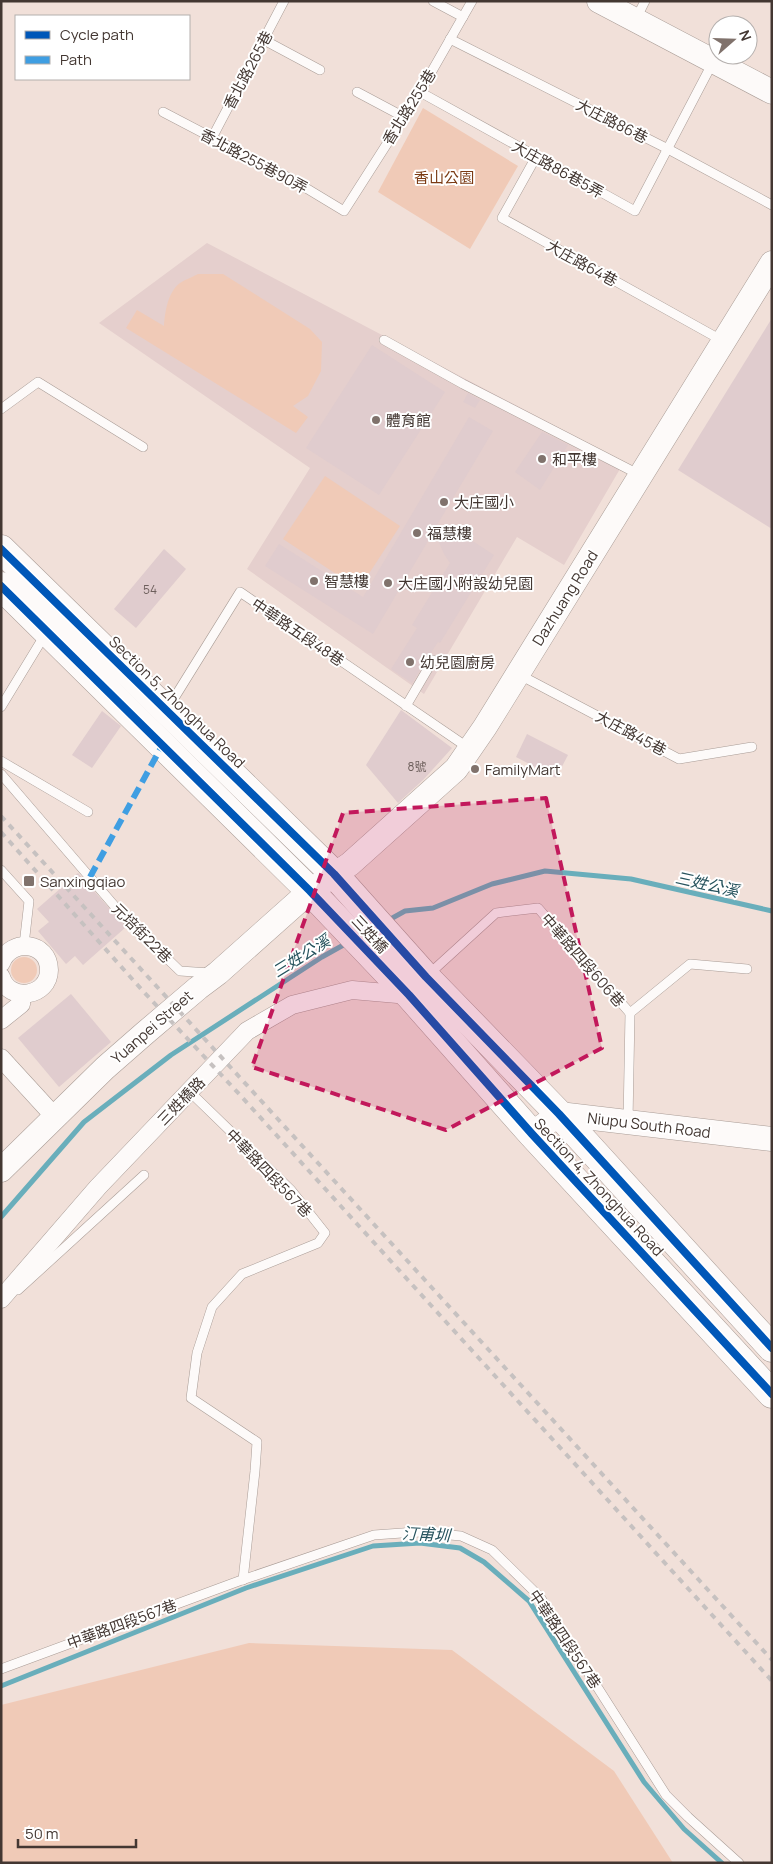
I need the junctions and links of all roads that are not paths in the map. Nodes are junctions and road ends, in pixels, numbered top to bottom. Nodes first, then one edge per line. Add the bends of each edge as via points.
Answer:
1 (284, 1) edge
2 (433, 1) edge
3 (472, 1) edge
4 (599, 1) edge
5 (640, 11) edge
6 (463, 17) junction
7 (450, 39) junction
8 (264, 40) junction
9 (708, 58) edge
10 (712, 65) edge
11 (720, 65) edge
12 (320, 70) dead end
13 (357, 92) dead end
14 (420, 92) junction
15 (772, 92) edge
16 (163, 112) dead end
17 (404, 117) junction
18 (212, 138) junction
19 (668, 149) junction
20 (536, 157) junction
21 (772, 205) edge
22 (344, 211) joint
23 (772, 264) edge
24 (384, 340) dead end
25 (724, 341) junction
26 (1, 409) edge
27 (143, 447) dead end
28 (641, 476) junction
29 (1, 549) edge
30 (1, 586) edge
31 (48, 631) junction
32 (433, 660) dead end
33 (518, 674) junction
34 (406, 706) junction
35 (1, 707) edge
36 (167, 711) junction
37 (752, 746) dead end
38 (470, 750) junction
39 (1, 761) edge
40 (1, 774) edge
41 (88, 812) dead end
42 (1, 870) edge
43 (334, 874) junction
44 (310, 891) junction
45 (24, 945) junction
46 (1, 963) edge
47 (748, 969) dead end
48 (218, 974) junction
49 (1, 977) edge
50 (417, 986) junction
51 (22, 994) junction
52 (630, 1013) junction
53 (1, 1020) edge
54 (1, 1058) edge
55 (190, 1092) junction
56 (559, 1114) junction
57 (55, 1117) junction
58 (628, 1122) junction
59 (532, 1134) junction
60 (772, 1139) edge
61 (1, 1170) edge
62 (144, 1175) dead end
63 (3, 1297) edge
64 (772, 1348) edge
65 (772, 1394) edge
66 (243, 1580) junction
67 (1, 1669) edge
68 (740, 1863) edge

1 - 8 lane, 香北路265巷
2 - 6 lane
3 - 6 lane, 香北路255巷
4 - 5 street
5 - 9 street
6 - 7 lane, 香北路255巷
7 - 14 lane, 香北路255巷
7 - 19 lane, 大庄路86巷
8 - 12 lane
8 - 18 lane, 香北路265巷
10 - 19 lane
11 - 15 street
13 - 17 lane
14 - 17 lane, 香北路255巷
14 - 20 lane, 大庄路86巷5弄
16 - 18 lane, 香北路255巷90弄
17 - 22 lane, 香北路255巷
18 - 22 lane, 香北路255巷90弄
19 - 20 lane, 大庄路86巷5弄 via 635,210
19 - 21 lane, 大庄路86巷
20 - 25 lane, 大庄路64巷 via 502,218
23 - 25 street, Dazhuang Road
24 - 28 lane
25 - 28 street, Dazhuang Road
26 - 27 lane via 38,382
28 - 33 street, Dazhuang Road
29 - 36 main road, Section 5, Zhonghua Road
30 - 31 main road
31 - 35 lane
31 - 44 main road
32 - 34 lane
33 - 37 lane, 大庄路45巷 via 679,759
33 - 38 street, Dazhuang Road
34 - 36 lane, 中華路五段48巷 via 240,592
34 - 38 lane, 中華路五段48巷
36 - 43 main road, Section 5, Zhonghua Road
38 - 43 street, Dazhuang Road via 456,769 350,864
39 - 41 lane
40 - 48 lane, 元培街22巷 via 124,917 180,971
42 - 45 lane via 29,902
43 - 44 street, Dazhuang Road
43 - 50 main road, 三姓橋
44 - 48 street, Yuanpei Street
44 - 50 main road, 三姓橋
45 - 46 street via 9,951
45 - 51 street via 39,950 48,963 49,971 43,986 37,991
47 - 52 lane, 中華路四段606巷 via 690,964
48 - 57 street, Yuanpei Street via 112,1062
49 - 51 street via 7,988
50 - 52 lane, 中華路四段606巷 via 496,913 538,908
50 - 55 street, 三姓橋路 via 352,990 292,1005 247,1031
50 - 56 main road, Section 4, Zhonghua Road
50 - 59 main road, Section 4, Zhonghua Road
51 - 53 street via 21,1004
52 - 58 lane
54 - 57 street
55 - 63 street, 三姓橋路 via 98,1187
55 - 66 lane, 中華路四段567巷 via 291,1190 325,1233 318,1243 242,1274 212,1307 197,1353 191,1398 257,1442
56 - 58 street, Niupu South Road
56 - 59 street
56 - 64 main road, Section 4, Zhonghua Road
57 - 61 street, Yuanpei Street
58 - 60 street, Niupu South Road
59 - 65 main road, Section 4, Zhonghua Road
62 - 63 lane via 36,1275 14,1293
66 - 67 lane, 中華路四段567巷
66 - 68 lane, 中華路四段567巷 via 374,1535 416,1532 461,1536 492,1550 540,1597 666,1795

